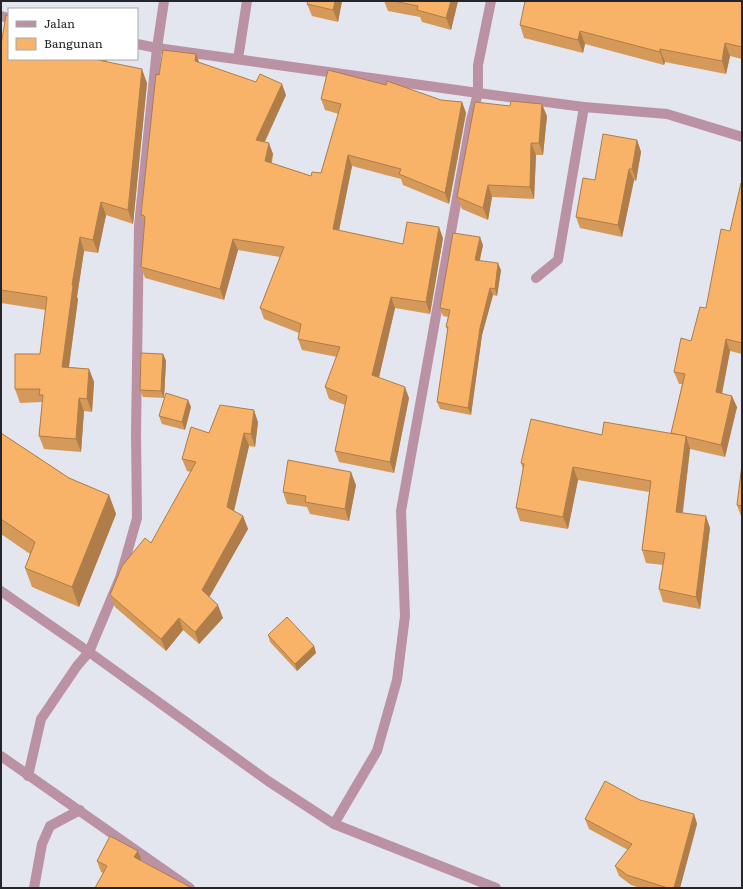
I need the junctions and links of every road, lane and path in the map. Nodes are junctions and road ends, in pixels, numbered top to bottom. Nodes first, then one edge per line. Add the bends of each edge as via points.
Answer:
1 (164, 1) edge
2 (247, 1) edge
3 (491, 1) edge
4 (138, 44) edge
5 (157, 48) junction
6 (238, 59) junction
7 (478, 93) junction
8 (584, 107) junction
9 (742, 137) edge
10 (536, 278) dead end
11 (1, 591) edge
12 (90, 652) junction
13 (1, 756) edge
14 (28, 776) junction
15 (80, 810) junction
16 (334, 824) junction
17 (34, 888) edge
18 (190, 888) edge
19 (496, 888) edge

1 - 5 street
2 - 6 street
3 - 7 street via 478,65
4 - 5 street
5 - 6 street
5 - 12 street via 139,226 137,518 120,578
6 - 7 street
7 - 8 street
7 - 16 street via 401,511 405,616 397,680 377,751
8 - 9 street via 667,114
8 - 10 street via 558,260
11 - 12 street
12 - 14 street via 76,666 41,719
12 - 16 street via 268,781
13 - 14 street
14 - 15 street
15 - 17 street via 50,826 42,844
15 - 18 street
16 - 19 street

